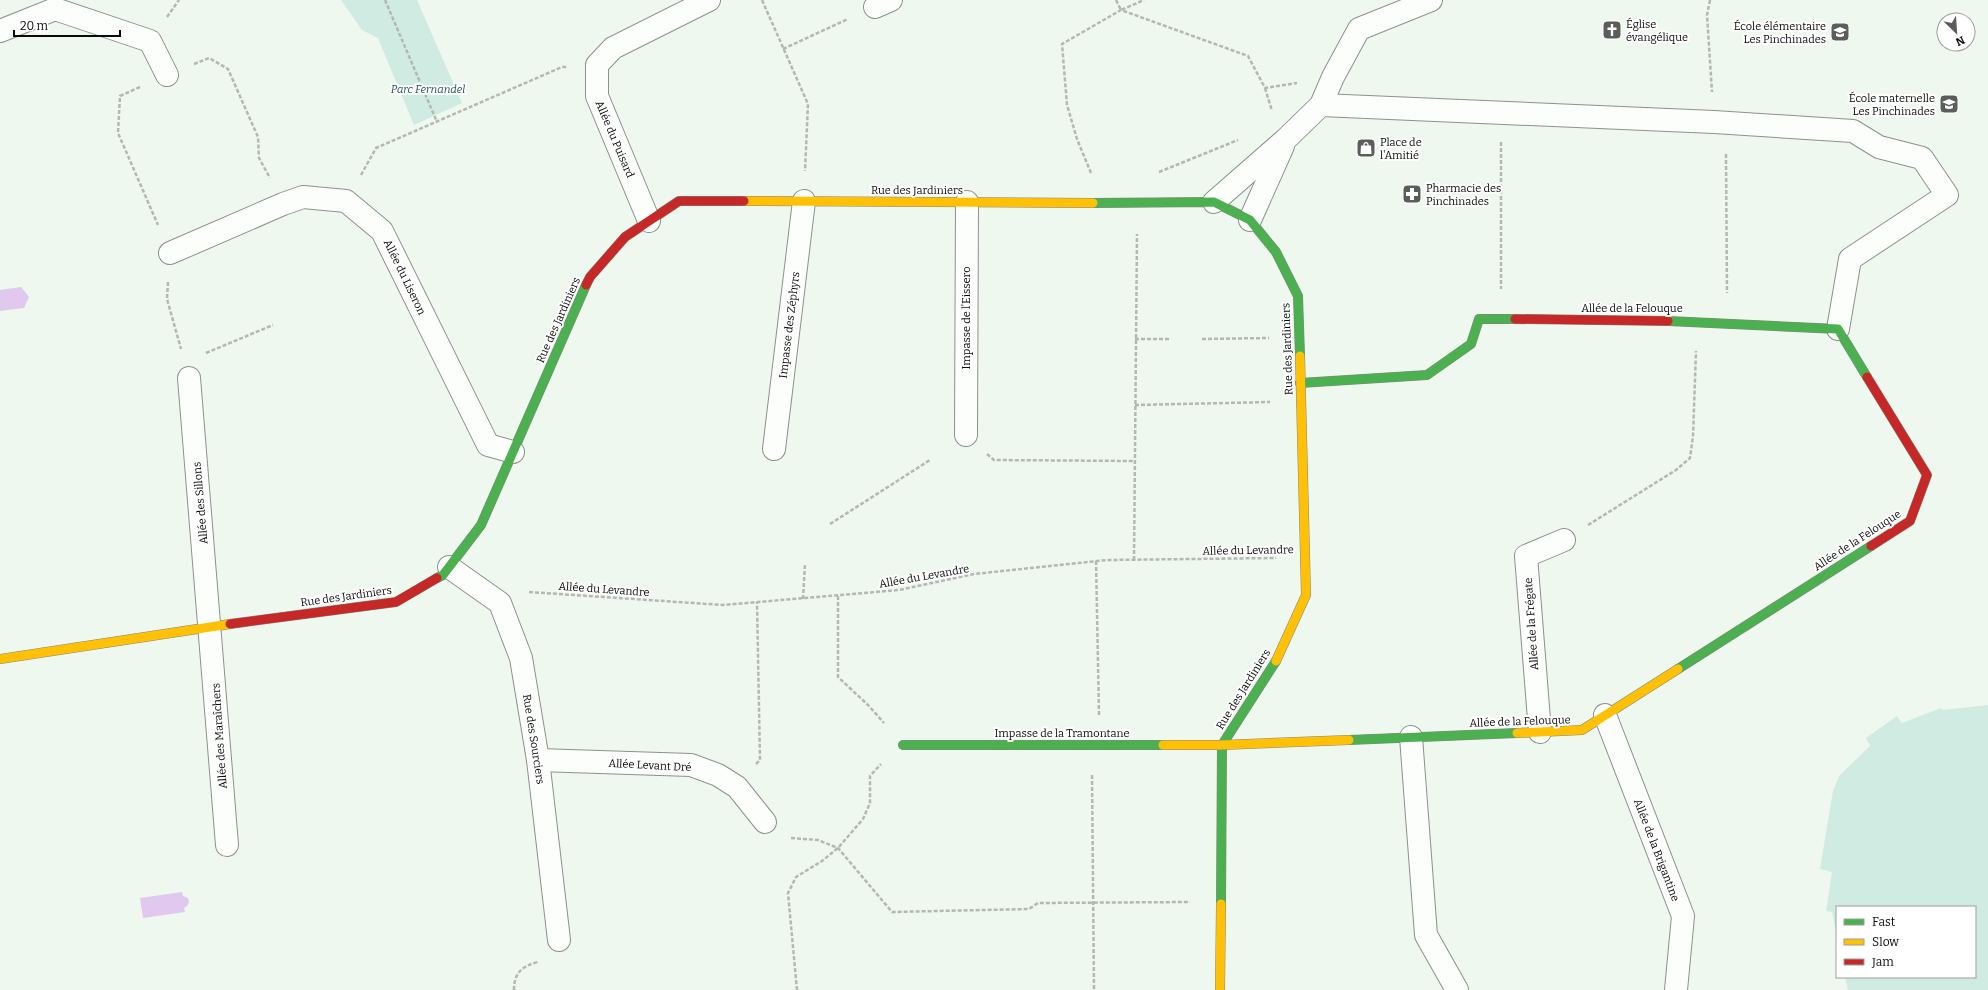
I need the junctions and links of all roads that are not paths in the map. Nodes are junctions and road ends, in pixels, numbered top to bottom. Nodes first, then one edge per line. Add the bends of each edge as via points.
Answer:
1 (709, 0) edge
2 (1431, 0) edge
3 (0, 31) edge
4 (166, 75) road end
5 (1321, 105) junction
6 (1286, 139) junction
7 (804, 202) junction
8 (967, 202) junction
9 (1214, 202) junction
10 (1250, 220) junction
11 (649, 221) junction
12 (170, 253) road end
13 (1838, 329) junction
14 (187, 370) road end
15 (1300, 383) junction
16 (966, 435) road end
17 (774, 449) dead end
18 (513, 452) junction
19 (1564, 540) road end
20 (449, 567) junction
21 (210, 627) junction
22 (0, 659) edge
23 (1605, 715) junction
24 (1540, 732) junction
25 (1411, 737) junction
26 (903, 745) road end
27 (1222, 745) junction
28 (538, 760) junction
29 (765, 822) road end
30 (227, 845) dead end
31 (559, 940) road end
32 (1220, 990) edge
33 (1457, 990) edge
34 (1676, 990) edge

1 - 11 street, Allée du Puisard via 613,48 598,65 597,96
2 - 5 street via 1359,29
3 - 4 street via 55,9 150,41
5 - 6 street
5 - 13 street via 1720,122 1853,131 1879,146 1922,158 1947,195 1850,259
6 - 9 street
6 - 10 street
7 - 8 street, Rue des Jardiniers
7 - 11 street, Rue des Jardiniers via 679,201
7 - 17 street, Impasse des Zéphyrs
8 - 9 street, Rue des Jardiniers
8 - 16 street, Impasse de l’Eissero
9 - 10 street, Rue des Jardiniers
10 - 15 street, Rue des Jardiniers via 1276,252 1298,296
11 - 18 street, Rue des Jardiniers via 625,237 590,277
12 - 18 street, Allée du Liseron via 303,197 346,201 382,231 488,445
13 - 15 street, Allée de la Felouque via 1697,321 1479,320 1471,344 1426,375
13 - 23 street, Allée de la Felouque via 1927,475 1910,521
14 - 21 street, Allée des Sillons
15 - 27 street, Rue des Jardiniers via 1306,596 1276,660
18 - 20 street, Rue des Jardiniers via 481,524
19 - 24 street, Allée de la Frégate via 1526,556
20 - 21 street, Rue des Jardiniers via 443,575 396,602
20 - 28 street, Rue des Sourciers via 500,603 521,658
21 - 22 street, Rue des Jardiniers
21 - 30 street, Allée des Maraîchers
23 - 24 street, Allée de la Felouque via 1582,730
23 - 34 street, Allée de la Brigantine via 1683,916
24 - 25 street, Allée de la Felouque
25 - 27 street, Allée de la Felouque
25 - 33 street via 1426,936
26 - 27 street, Impasse de la Tramontane
27 - 32 street, Rue des Jardiniers
28 - 29 street, Allée Levant Dré via 692,765 718,775 737,787
28 - 31 street, Rue des Sourciers

